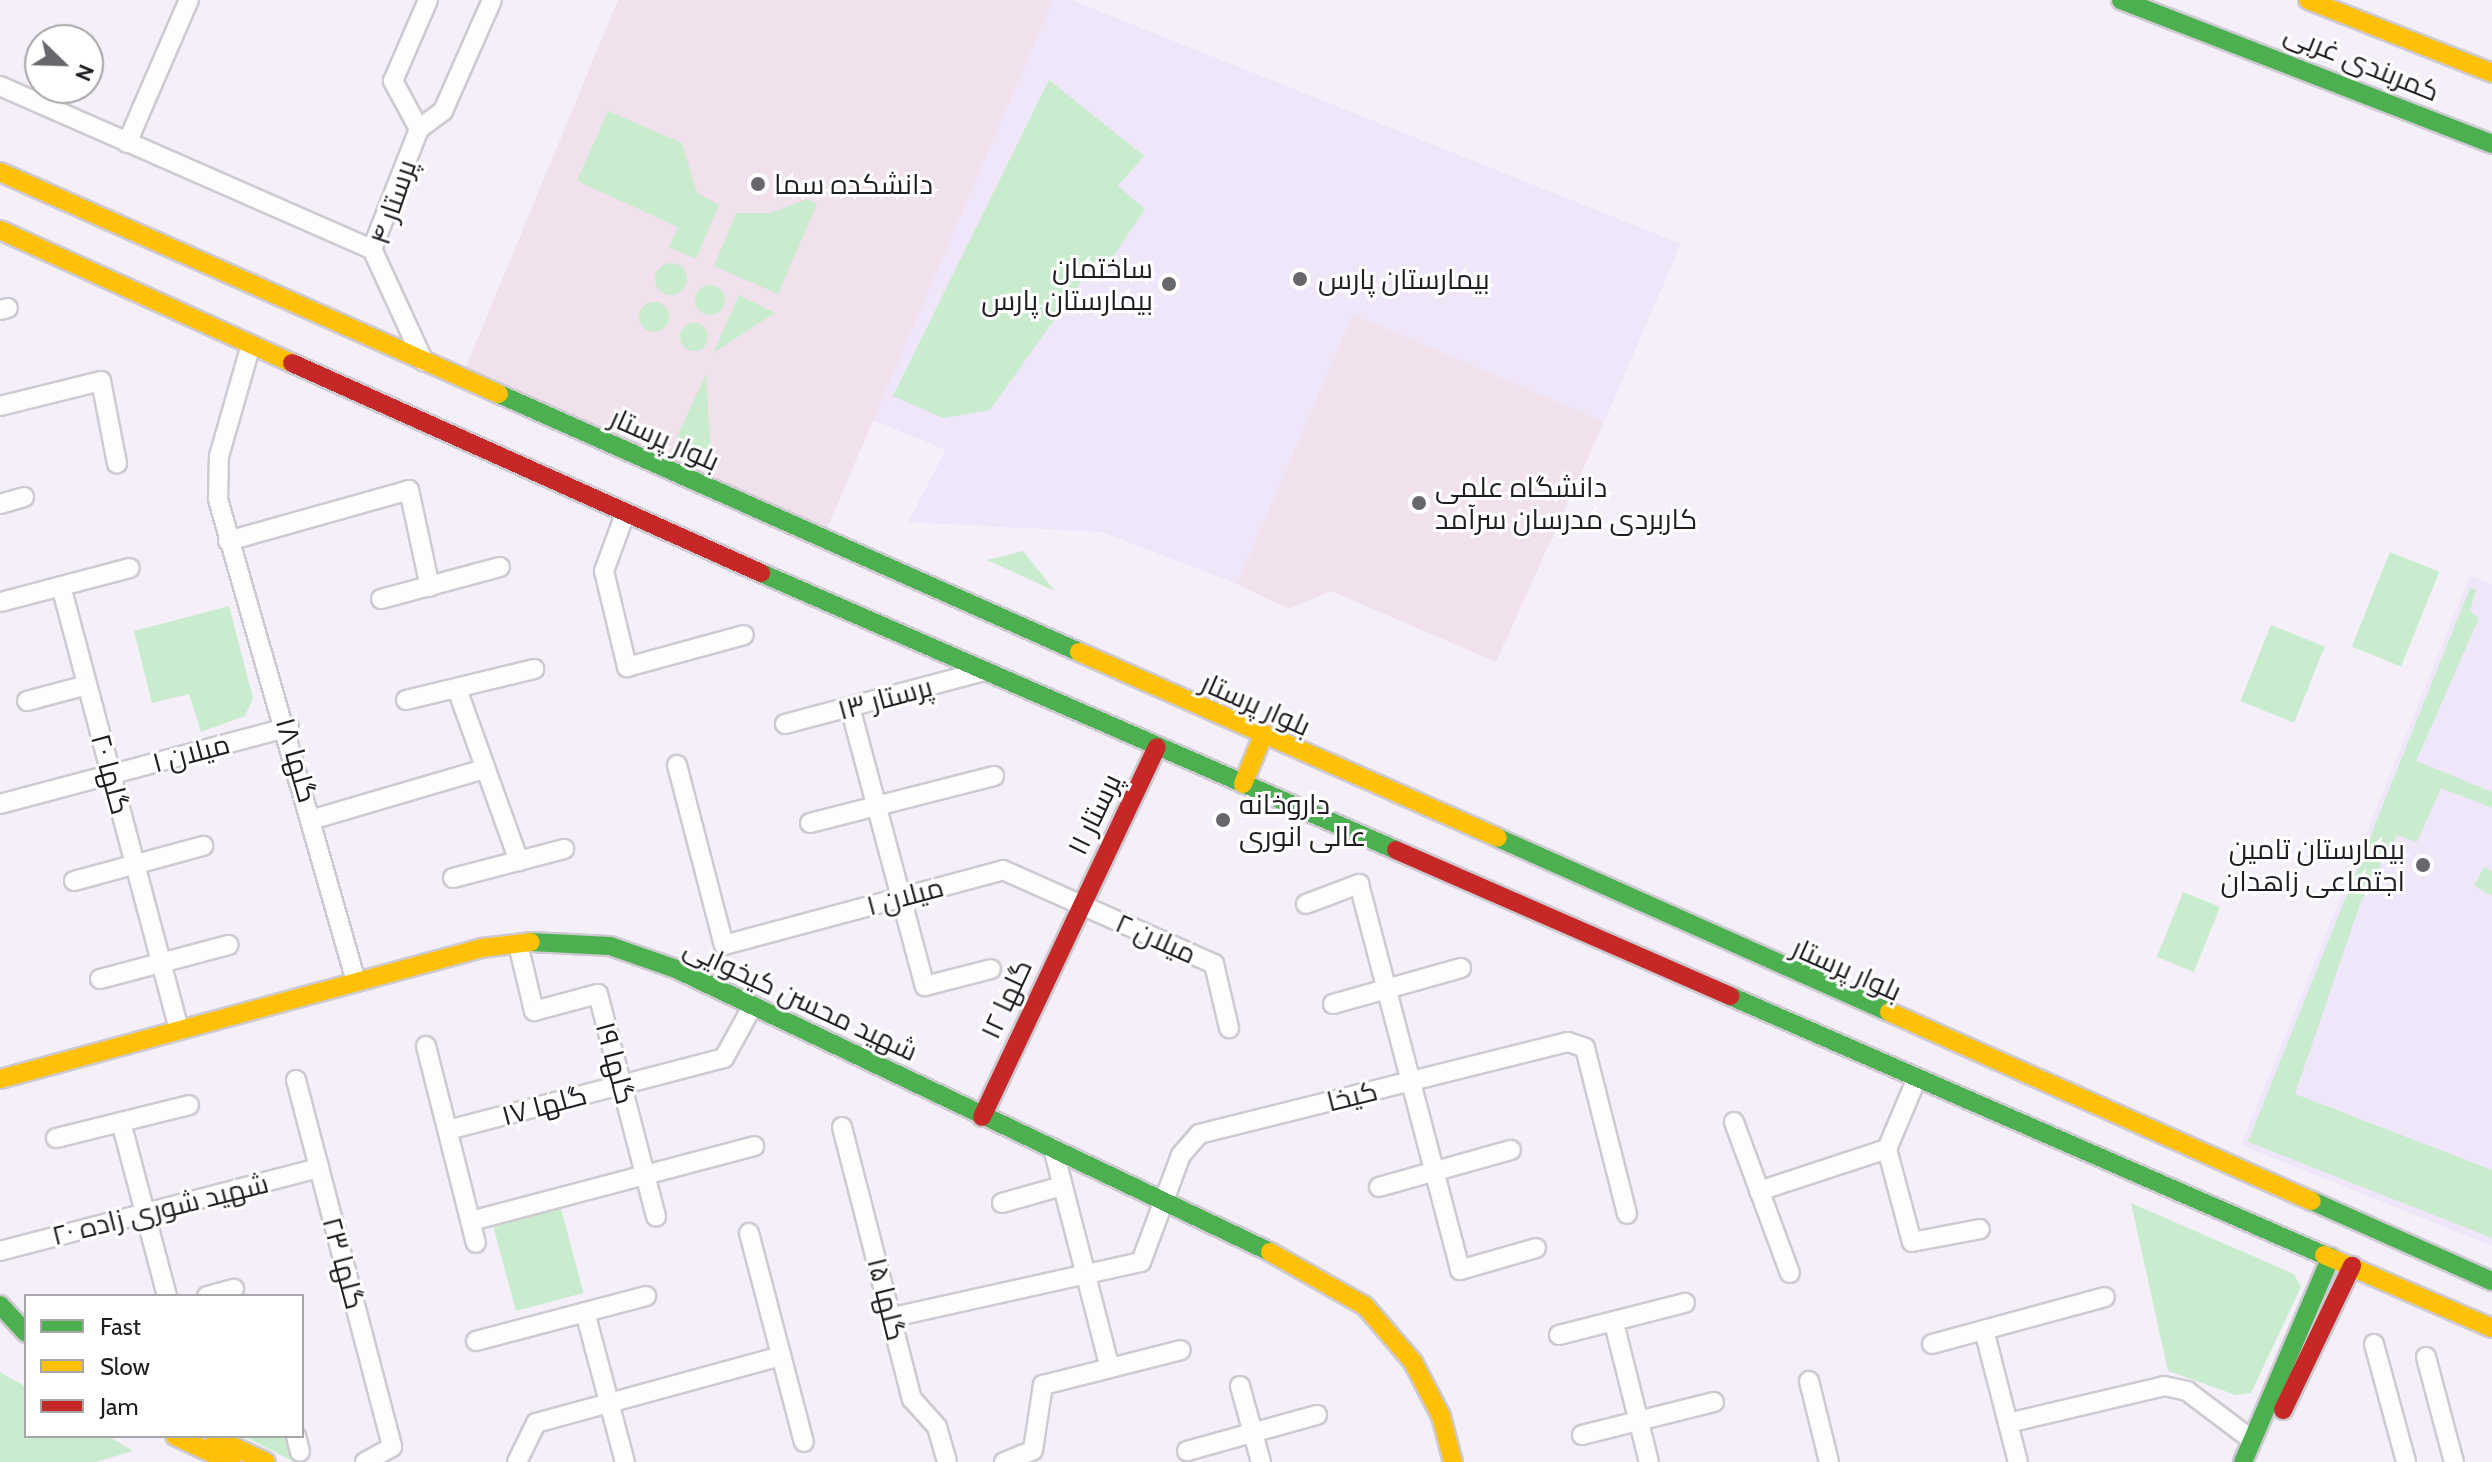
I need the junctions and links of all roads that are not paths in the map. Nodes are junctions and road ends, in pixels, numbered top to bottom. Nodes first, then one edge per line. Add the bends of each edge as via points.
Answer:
1 (189, 0) edge
2 (428, 0) edge
3 (492, 0) edge
4 (2121, 0) edge
5 (2308, 0) edge
6 (2492, 73) edge
7 (0, 86) edge
8 (419, 129) junction
9 (127, 143) junction
10 (2492, 144) edge
11 (0, 172) edge
12 (0, 230) edge
13 (372, 249) junction
14 (250, 348) junction
15 (424, 362) junction
16 (0, 406) edge
17 (117, 463) dead end
18 (24, 497) dead end
19 (0, 504) edge
20 (625, 514) junction
21 (228, 541) junction
22 (500, 567) dead end
23 (130, 568) dead end
24 (61, 586) junction
25 (430, 587) junction
26 (381, 599) dead end
27 (1, 602) edge
28 (744, 635) dead end
29 (534, 669) dead end
30 (984, 671) junction
31 (87, 685) junction
32 (457, 689) junction
33 (406, 700) dead end
34 (27, 701) dead end
35 (850, 707) junction
36 (785, 724) dead end
37 (289, 727) junction
38 (1262, 738) junction
39 (1157, 747) junction
40 (677, 765) dead end
41 (484, 769) junction
42 (111, 775) junction
43 (994, 776) dead end
44 (1243, 784) junction
45 (0, 804) edge
46 (877, 806) junction
47 (314, 819) junction
48 (810, 823) dead end
49 (203, 846) dead end
50 (564, 849) dead end
51 (519, 861) junction
52 (135, 864) junction
53 (453, 878) dead end
54 (74, 881) dead end
55 (901, 897) junction
56 (1306, 904) dead end
57 (1081, 905) junction
58 (518, 944) junction
59 (229, 945) dead end
60 (161, 963) junction
61 (1461, 968) dead end
62 (991, 969) dead end
63 (100, 979) dead end
64 (356, 982) junction
65 (1384, 990) junction
66 (1333, 1004) dead end
67 (752, 1007) junction
68 (1229, 1028) dead end
69 (179, 1030) junction
70 (426, 1046) dead end
71 (1917, 1078) junction
72 (0, 1079) edge
73 (296, 1080) dead end
74 (1406, 1083) junction
75 (621, 1085) junction
76 (189, 1105) dead end
77 (982, 1117) junction
78 (121, 1122) junction
79 (1734, 1122) dead end
80 (842, 1127) dead end
81 (448, 1130) junction
82 (56, 1138) dead end
83 (754, 1146) dead end
84 (1053, 1148) junction
85 (1887, 1149) junction
86 (1511, 1150) dead end
87 (319, 1168) junction
88 (1430, 1173) junction
89 (645, 1175) junction
90 (1062, 1186) junction
91 (1379, 1187) dead end
92 (1759, 1191) junction
93 (1164, 1199) junction
94 (1002, 1203) dead end
95 (145, 1213) junction
96 (1627, 1214) dead end
97 (656, 1217) dead end
98 (471, 1221) junction
99 (1980, 1229) dead end
100 (749, 1233) dead end
101 (476, 1243) dead end
102 (1536, 1248) dead end
103 (0, 1251) edge
104 (2331, 1257) junction
105 (2352, 1266) junction
106 (1790, 1273) dead end
107 (1086, 1277) junction
108 (2492, 1281) edge
109 (234, 1289) dead end
110 (166, 1294) edge
111 (215, 1294) edge
112 (646, 1296) dead end
113 (2105, 1297) dead end
114 (1685, 1303) dead end
115 (0, 1305) edge
116 (585, 1312) junction
117 (893, 1317) junction
118 (1614, 1323) junction
119 (2492, 1328) edge
120 (0, 1330) edge
121 (1984, 1330) junction
122 (24, 1331) edge
123 (1559, 1335) dead end
124 (476, 1341) dead end
125 (1932, 1344) dead end
126 (2374, 1344) dead end
127 (1181, 1350) dead end
128 (24, 1352) edge
129 (781, 1356) junction
130 (2426, 1357) dead end
131 (1110, 1368) junction
132 (1809, 1381) dead end
133 (1240, 1386) dead end
134 (1714, 1402) dead end
135 (609, 1403) junction
136 (1317, 1415) dead end
137 (2008, 1423) junction
138 (1639, 1424) junction
139 (1253, 1433) junction
140 (1582, 1435) dead end
141 (179, 1438) edge
142 (216, 1438) edge
143 (804, 1442) dead end
144 (2255, 1445) edge
145 (1187, 1451) dead end
146 (231, 1462) edge
147 (266, 1462) edge
148 (365, 1462) edge
149 (517, 1462) edge
150 (625, 1462) edge
151 (947, 1462) edge
152 (1004, 1462) edge
153 (1261, 1462) edge
154 (1453, 1462) edge
155 (1649, 1462) edge
156 (1829, 1462) edge
157 (2018, 1462) edge
158 (2235, 1462) edge
159 (2243, 1462) edge
160 (2406, 1462) edge
161 (2454, 1462) edge

1 - 9 street
2 - 8 street via 393,81
3 - 8 street via 443,111
4 - 10 main road, کمربندی غربی
5 - 6 main road, کمربندی غربی
7 - 9 street
8 - 13 street, پرستار ۴
9 - 13 street
11 - 15 main road, بلوار پرستار
12 - 14 main road
13 - 15 street, پرستار ۴
14 - 20 main road
14 - 21 street, گلها ۱۸ via 219,456
15 - 38 main road, بلوار پرستار
16 - 17 street via 101,381
18 - 19 street
20 - 28 street via 604,571 627,667
20 - 30 main road
21 - 25 street via 409,490
21 - 37 street, گلها ۱۸
22 - 25 street
23 - 24 street
24 - 27 street
24 - 31 street, گلها ۲۰
25 - 26 street
29 - 32 street
30 - 35 street, پرستار ۱۳
30 - 39 main road
31 - 34 street
31 - 42 street, گلها ۲۰
32 - 33 street
32 - 41 street
35 - 36 street, پرستار ۱۳
35 - 46 street
37 - 42 street, میلان ۱
37 - 47 street, گلها ۱۸
38 - 44 main road
38 - 108 main road, بلوار پرستار
39 - 44 main road
39 - 57 main road, پرستار ۱۱
40 - 55 street, میلان ۱ via 724,945
41 - 47 street
41 - 51 street
42 - 45 street, میلان ۱
42 - 52 street, گلها ۲۰
43 - 46 street
44 - 71 main road
46 - 48 street
46 - 55 street
47 - 64 street, گلها ۱۸
49 - 52 street
50 - 51 street
51 - 53 street
52 - 54 street
52 - 60 street, گلها ۲۰
55 - 57 street, میلان ۱ via 1003,870
55 - 62 street via 925,986
56 - 65 street via 1359,884
57 - 68 street, میلان ۲ via 1214,964
57 - 77 main road, گلها ۱۲
58 - 64 main road, شهید محسن کیخوایی
58 - 67 main road, شهید محسن کیخوایی via 610,946
58 - 75 street, گلها ۱۹ via 534,1011 598,994
59 - 60 street
60 - 63 street
60 - 69 street, گلها ۲۰
61 - 65 street
64 - 69 main road, شهید محسن کیخوایی
65 - 66 street
65 - 74 street
67 - 75 street, گلها ۱۷ via 724,1058
67 - 77 main road, شهید محسن کیخوایی
69 - 72 main road, شهید محسن کیخوایی
70 - 81 street
71 - 85 street
71 - 104 main road
73 - 87 street, گلها ۲۳
74 - 88 street
74 - 93 street, کیخا via 1199,1134 1181,1155
74 - 96 street, کیخا via 1577,1042 1585,1048
75 - 81 street, گلها ۱۷
75 - 89 street, گلها ۱۹
76 - 78 street
77 - 84 main road, شهید محسن کیخوایی
78 - 82 street
78 - 95 street
79 - 92 street
80 - 117 street, گلها ۱۵
81 - 98 street
83 - 89 street
84 - 90 street
84 - 93 main road, شهید محسن کیخوایی
85 - 92 street
85 - 99 street via 1912,1242
86 - 88 street
87 - 95 street, شهید شوری زاده ۲۰
87 - 148 street, گلها ۲۳ via 392,1447
88 - 91 street
88 - 102 street via 1460,1270
89 - 97 street, گلها ۱۹
89 - 98 street
90 - 94 street
90 - 107 street
92 - 106 street
93 - 107 street, کیخا via 1141,1262
93 - 154 main road, شهید محسن کیخوایی via 1365,1306 1413,1362 1441,1416
95 - 103 street, شهید شوری زاده ۲۰
95 - 110 street
98 - 101 street
100 - 129 street
104 - 105 main road
104 - 144 main road
105 - 119 main road
105 - 144 main road
107 - 117 street
107 - 131 street
109 - 111 street
112 - 116 street
113 - 121 street
114 - 118 street
115 - 122 main road
116 - 124 street
116 - 135 street
117 - 151 street, گلها ۱۵ via 912,1399 937,1427
118 - 123 street
118 - 138 street
120 - 128 main road
121 - 125 street
121 - 137 street
126 - 160 street
127 - 131 street
129 - 135 street
129 - 143 street
130 - 161 street
131 - 152 street via 1043,1385 1033,1450
132 - 156 street
133 - 139 street
134 - 138 street
135 - 149 street via 536,1423
135 - 150 street
136 - 139 street
137 - 144 street via 2164,1386 2187,1391
137 - 157 street
138 - 140 street
138 - 155 street
139 - 145 street
139 - 153 street
141 - 146 main road
142 - 147 main road
144 - 158 street
144 - 159 main road

